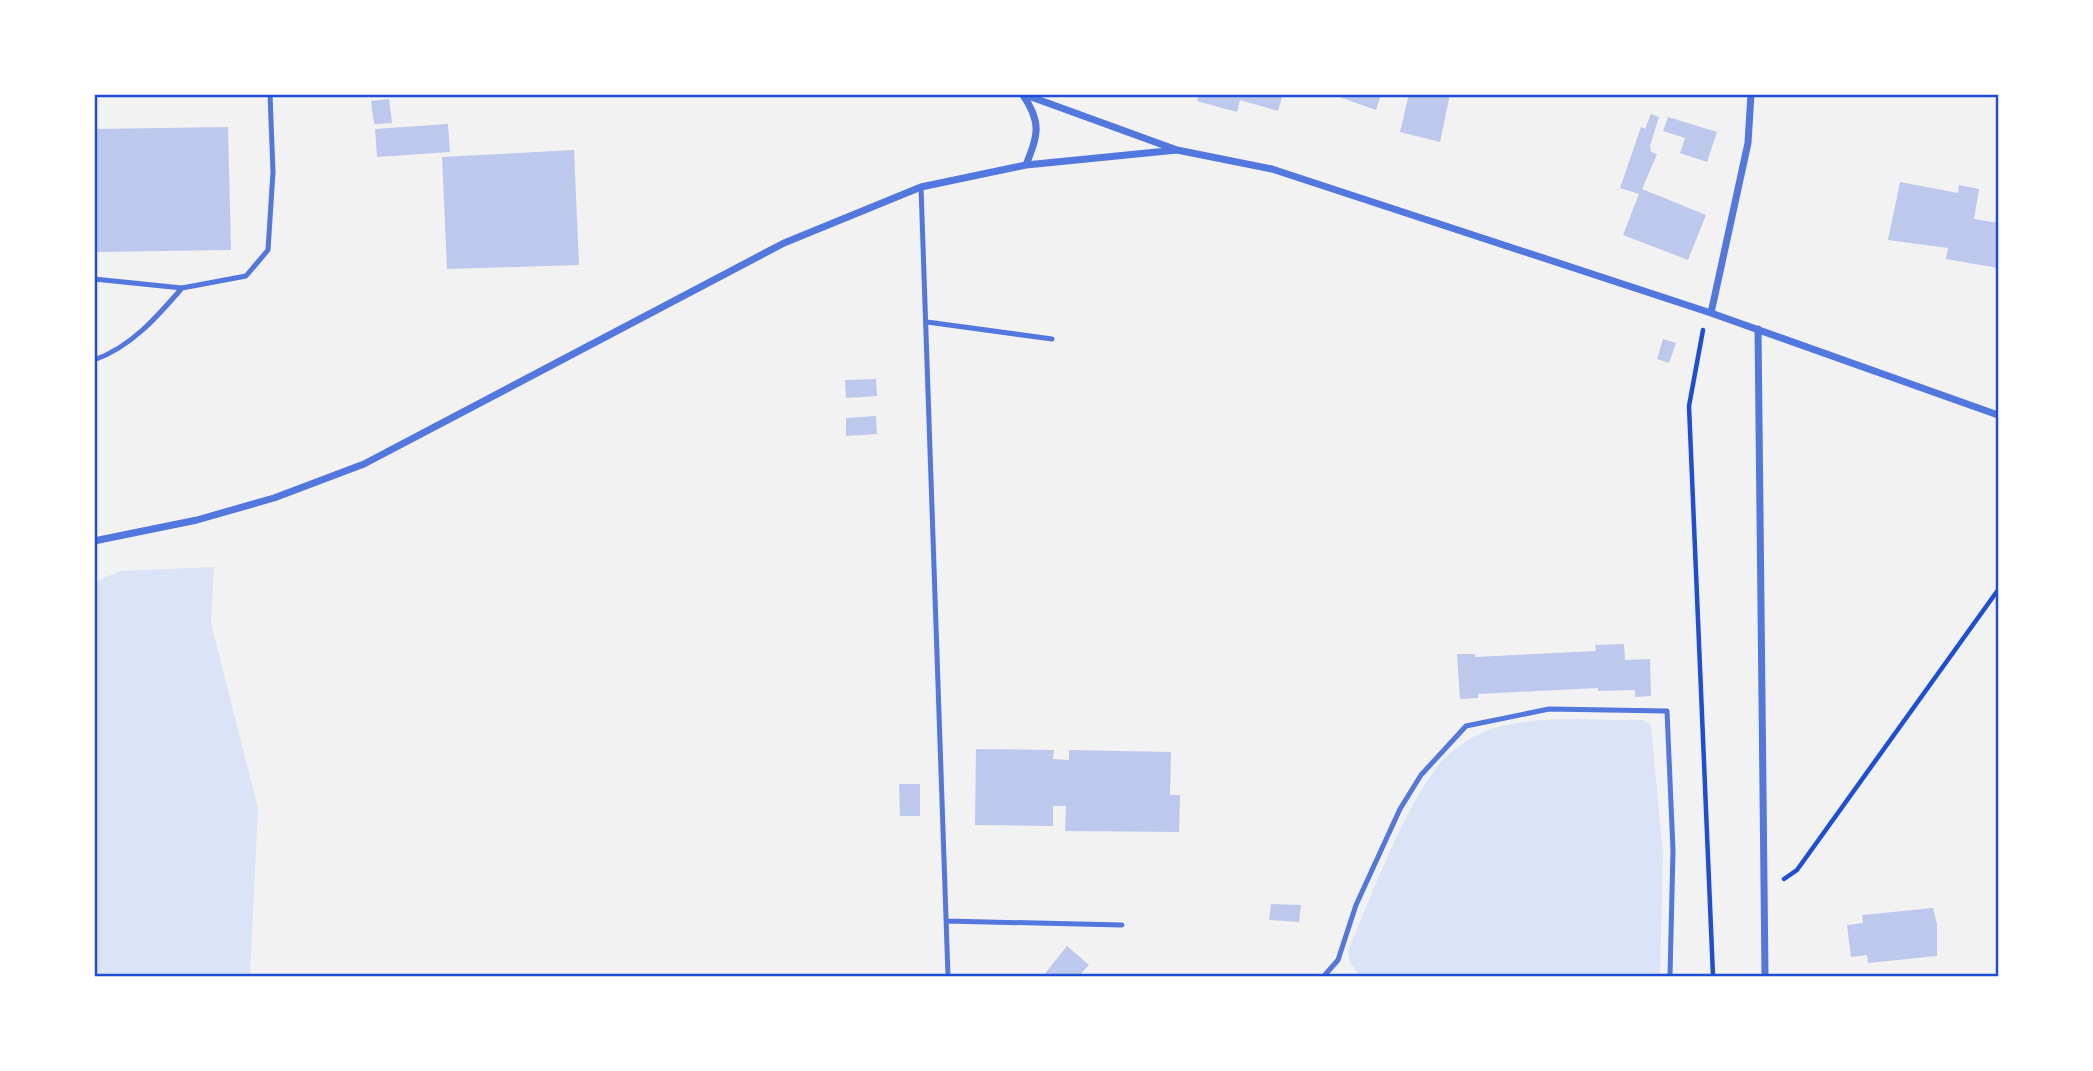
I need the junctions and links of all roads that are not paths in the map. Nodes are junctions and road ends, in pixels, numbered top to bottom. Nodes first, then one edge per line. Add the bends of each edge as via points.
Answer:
1 (270, 94) edge
2 (1023, 94) edge
3 (1751, 94) edge
4 (1177, 150) junction
5 (1026, 165) junction
6 (921, 187) junction
7 (94, 279) edge
8 (182, 288) junction
9 (1709, 312) junction
10 (927, 323) junction
11 (1758, 330) junction
12 (1052, 339) dead end
13 (94, 360) edge
14 (1998, 415) edge
15 (94, 541) edge
16 (946, 921) junction
17 (1122, 925) dead end
18 (948, 976) edge
19 (1324, 976) edge
20 (1670, 976) edge
21 (1765, 976) edge

1 - 8 lane via 273,172 268,250 246,276
2 - 4 street
2 - 5 street via 1037,115 1036,140
3 - 9 street via 1748,143
4 - 5 street
4 - 9 street via 1272,169
5 - 6 street
6 - 10 lane
6 - 15 street via 784,243 364,464 261,502
7 - 8 lane
8 - 13 lane via 157,317 114,353
9 - 11 street
10 - 12 lane
10 - 16 lane
11 - 14 street
11 - 21 street
16 - 17 lane
16 - 18 lane
19 - 20 lane via 1338,960 1379,852 1421,775 1466,726 1549,709 1667,711 1673,850

